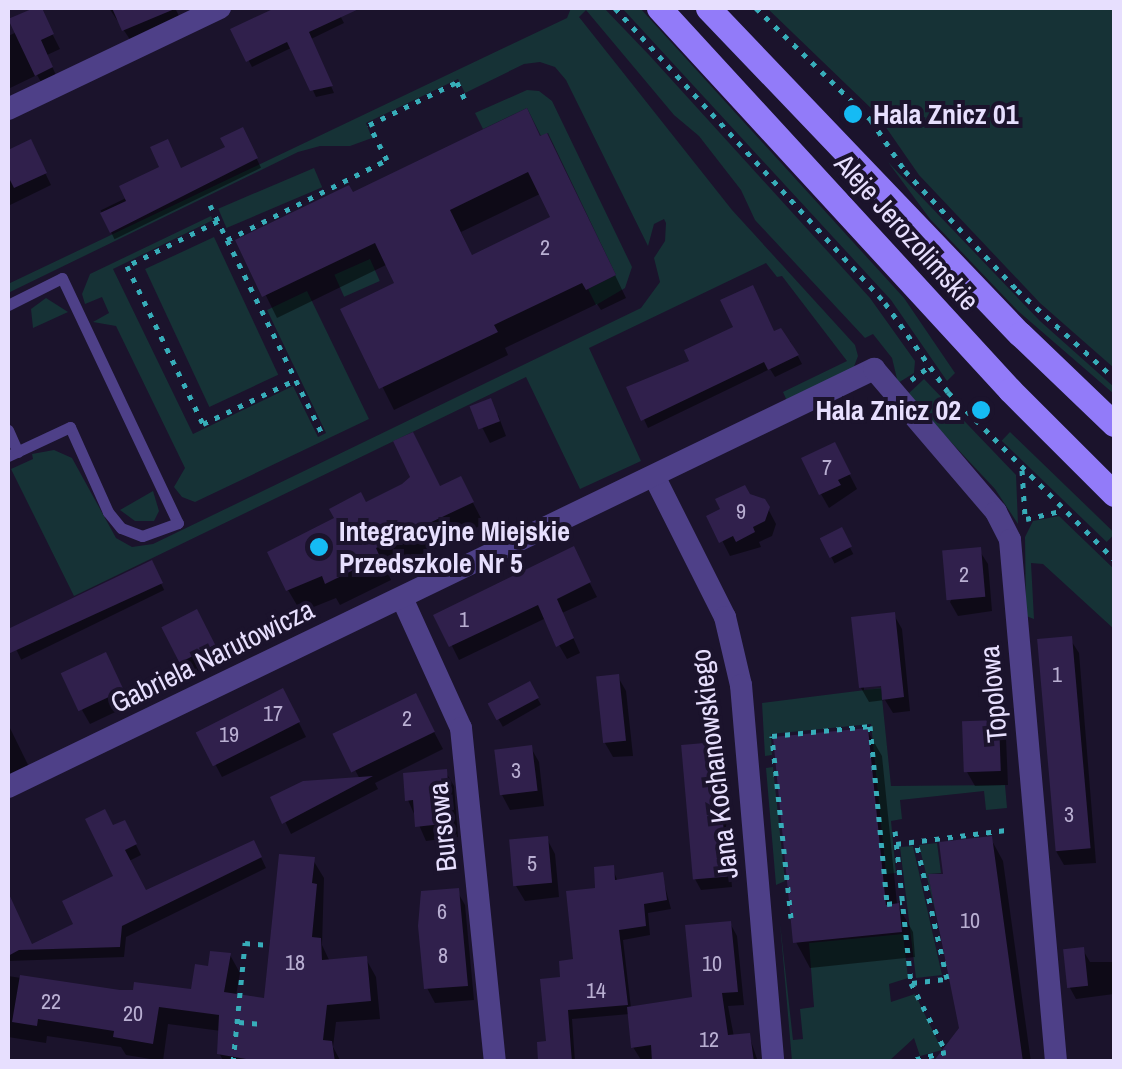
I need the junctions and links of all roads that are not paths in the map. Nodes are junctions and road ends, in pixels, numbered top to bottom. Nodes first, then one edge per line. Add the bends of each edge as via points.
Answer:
1 (220, 8) edge
2 (659, 8) edge
3 (708, 8) edge
4 (8, 110) edge
5 (8, 304) edge
6 (874, 369) joint
7 (1114, 424) edge
8 (8, 430) edge
9 (13, 454) edge
10 (654, 476) junction
11 (1114, 494) edge
12 (402, 598) junction
13 (8, 787) edge
14 (495, 1062) edge
15 (773, 1062) edge
16 (1056, 1062) edge

1 - 4 street
2 - 11 main road, Aleje Jerozolimskie
3 - 7 main road, Aleje Jerozolimskie via 974,288
5 - 9 lane via 62,278 178,523 142,536 121,528 70,427
6 - 10 street, Gabriela Narutowicza
6 - 16 street, Topolowa via 996,512 1010,540
8 - 9 lane
10 - 12 street, Gabriela Narutowicza
10 - 15 street, Jana Kochanowskiego via 725,617 741,685
12 - 13 street, Gabriela Narutowicza
12 - 14 street, Bursowa via 461,728

